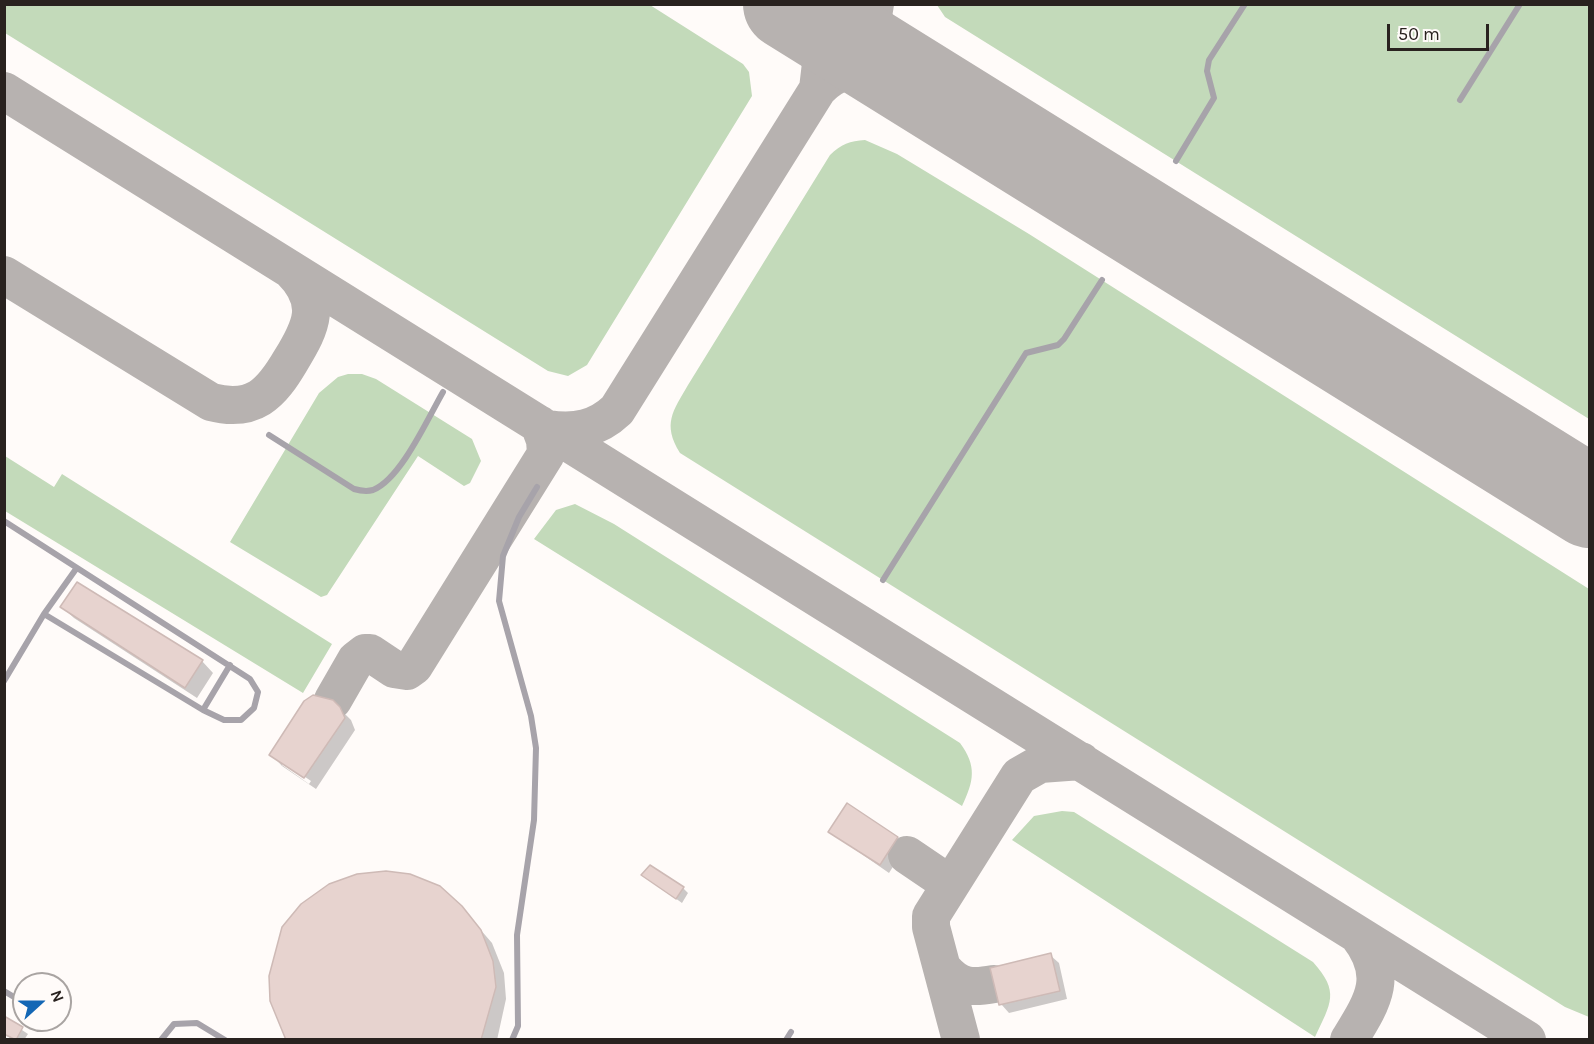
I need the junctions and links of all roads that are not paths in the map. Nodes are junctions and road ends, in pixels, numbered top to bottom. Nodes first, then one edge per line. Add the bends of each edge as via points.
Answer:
1 (1245, 4) edge
2 (1520, 4) edge
3 (1460, 100) dead end
4 (1176, 161) dead end
5 (1102, 280) dead end
6 (443, 392) dead end
7 (268, 435) dead end
8 (537, 487) dead end
9 (4, 521) edge
10 (76, 569) junction
11 (883, 580) dead end
12 (44, 614) junction
13 (230, 665) junction
14 (4, 681) edge
15 (203, 710) junction
16 (791, 1032) dead end
17 (161, 1040) edge
18 (225, 1040) edge
19 (512, 1040) edge
20 (786, 1040) edge

1 - 4 lane via 1209,60 1207,70 1214,98
2 - 3 lane
5 - 11 lane via 1058,345 1026,353
6 - 7 lane via 399,466 385,482 366,492 354,489
8 - 19 lane via 502,556 499,601 536,748 534,820 517,935 518,1026
9 - 10 lane
10 - 12 lane
10 - 13 lane
12 - 14 lane
12 - 15 lane
13 - 15 lane
13 - 15 lane via 250,679 258,692 254,708 241,720 224,720
16 - 20 lane
17 - 18 lane via 174,1024 197,1023

